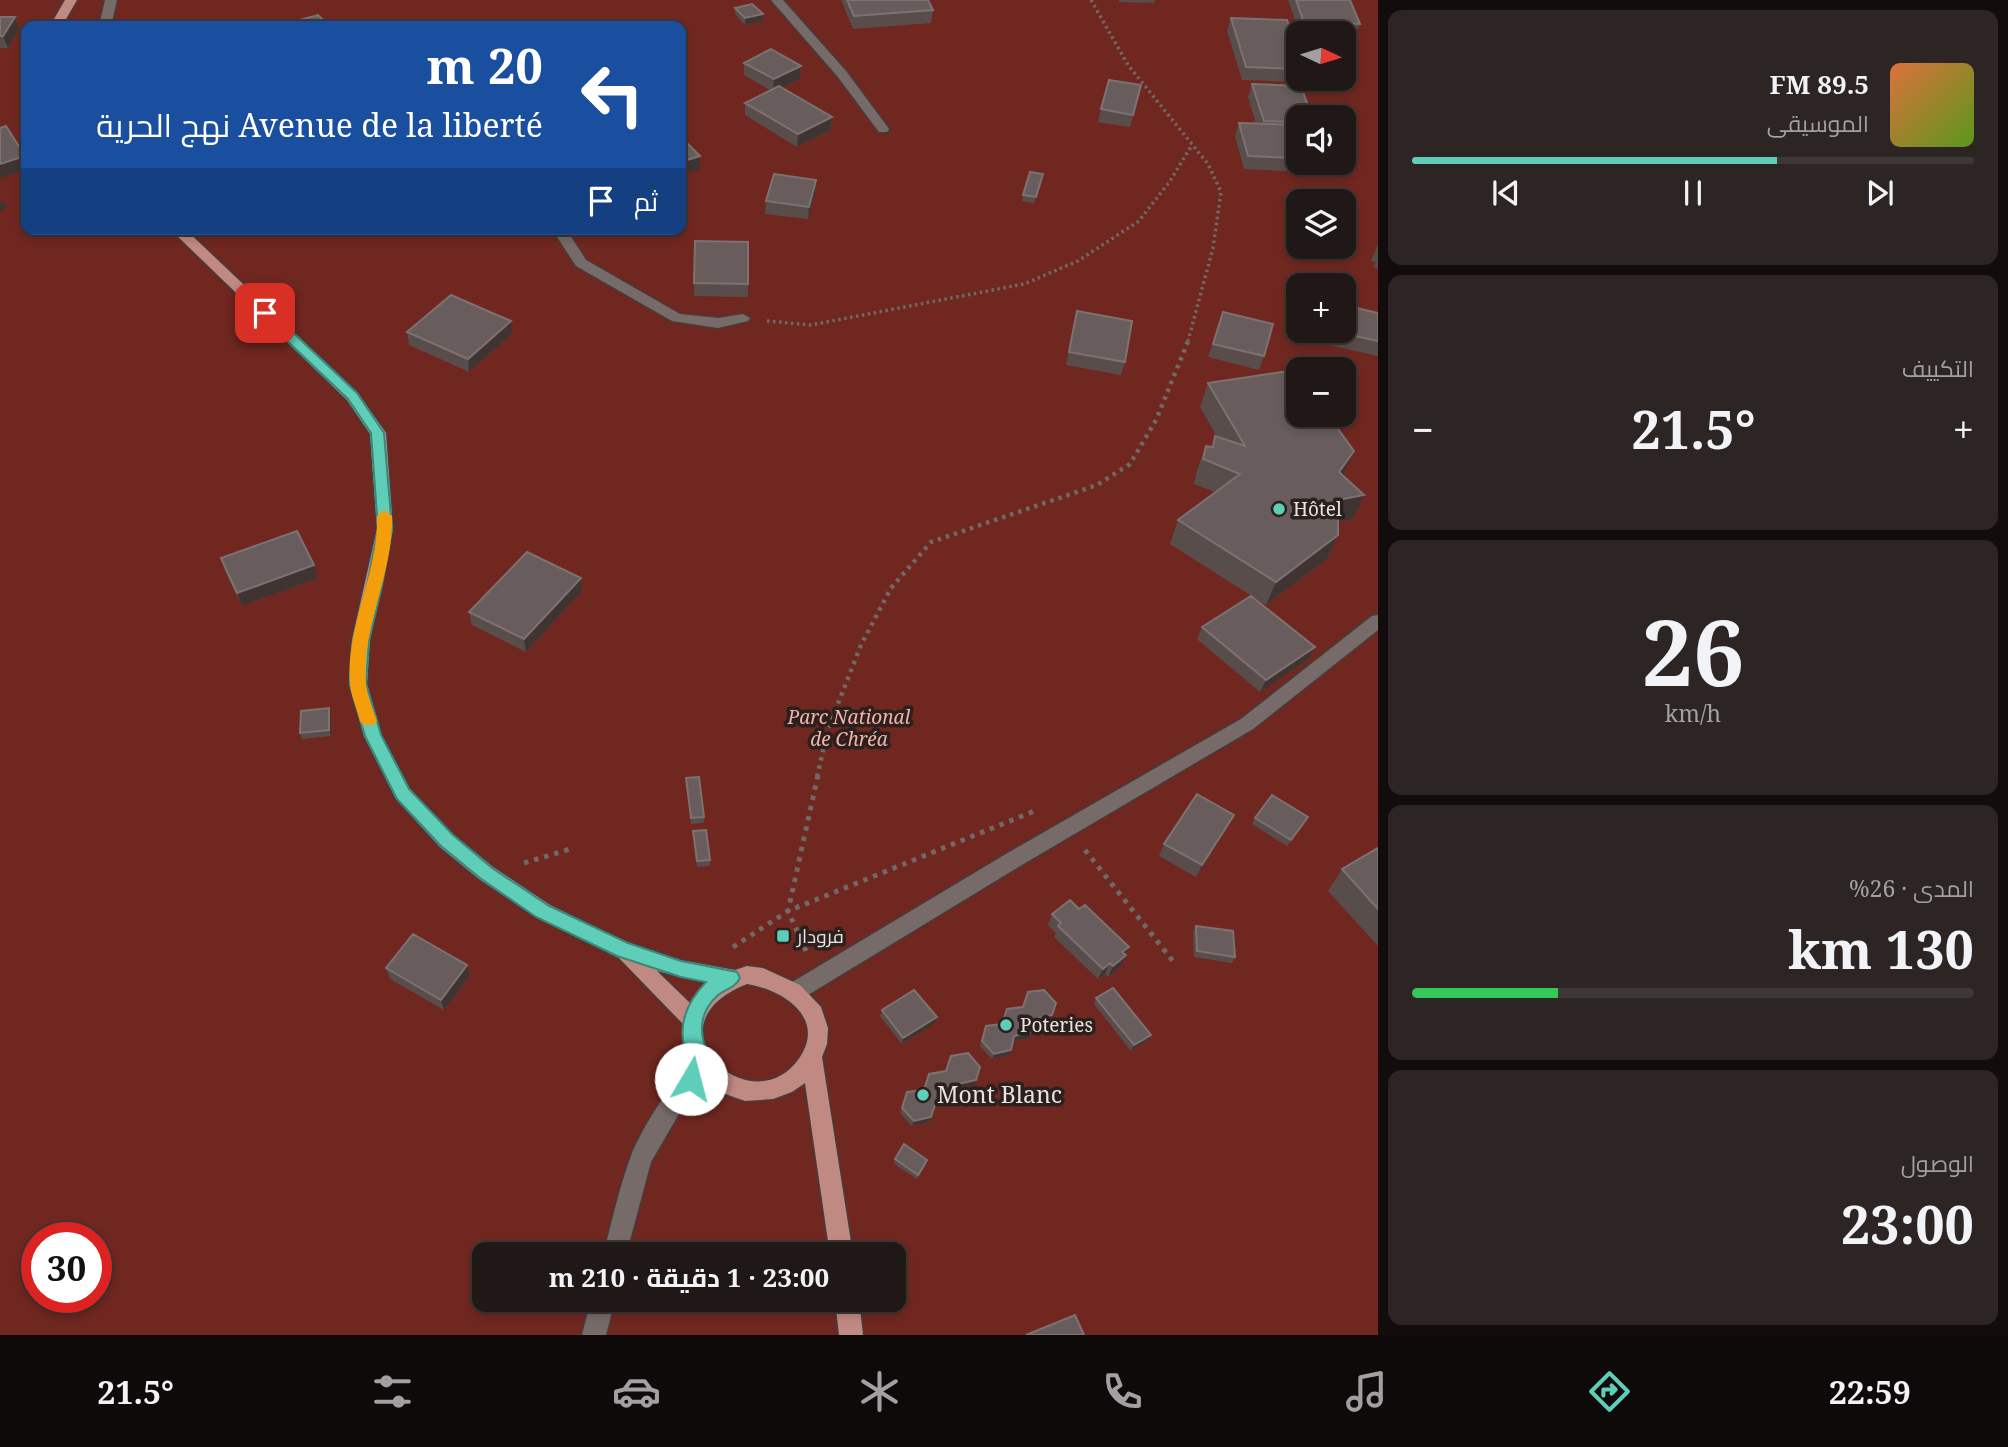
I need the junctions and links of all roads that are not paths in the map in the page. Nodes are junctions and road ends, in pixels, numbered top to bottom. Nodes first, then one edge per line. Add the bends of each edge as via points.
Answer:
1 (71, 0) edge
2 (111, 0) edge
3 (778, 0) edge
4 (60, 21) edge
5 (106, 21) edge
6 (883, 129) dead end
7 (183, 235) edge
8 (563, 235) edge
9 (743, 318) road end
10 (1378, 621) edge
11 (623, 950) junction
12 (730, 978) junction
13 (796, 991) junction
14 (692, 1019) junction
15 (812, 1058) junction
16 (702, 1066) junction
17 (618, 1242) edge
18 (840, 1242) edge
19 (600, 1312) edge
20 (848, 1312) edge
21 (594, 1335) edge
22 (850, 1335) edge

1 - 4 main road
2 - 5 street
3 - 6 street
7 - 11 main road via 352,396 377,433 385,529 361,640 358,684 373,736 403,794 447,841 486,873 543,911
8 - 9 street via 581,262 677,318 718,323
10 - 13 street via 1247,724
11 - 12 main road
11 - 14 main road
12 - 13 main road via 765,976
12 - 14 main road via 700,1002
13 - 15 main road via 816,1023
14 - 16 main road via 693,1043
15 - 16 main road via 782,1087 760,1092 738,1090 718,1081
15 - 18 main road
16 - 17 street via 679,1093 641,1158
19 - 21 street
20 - 22 main road

